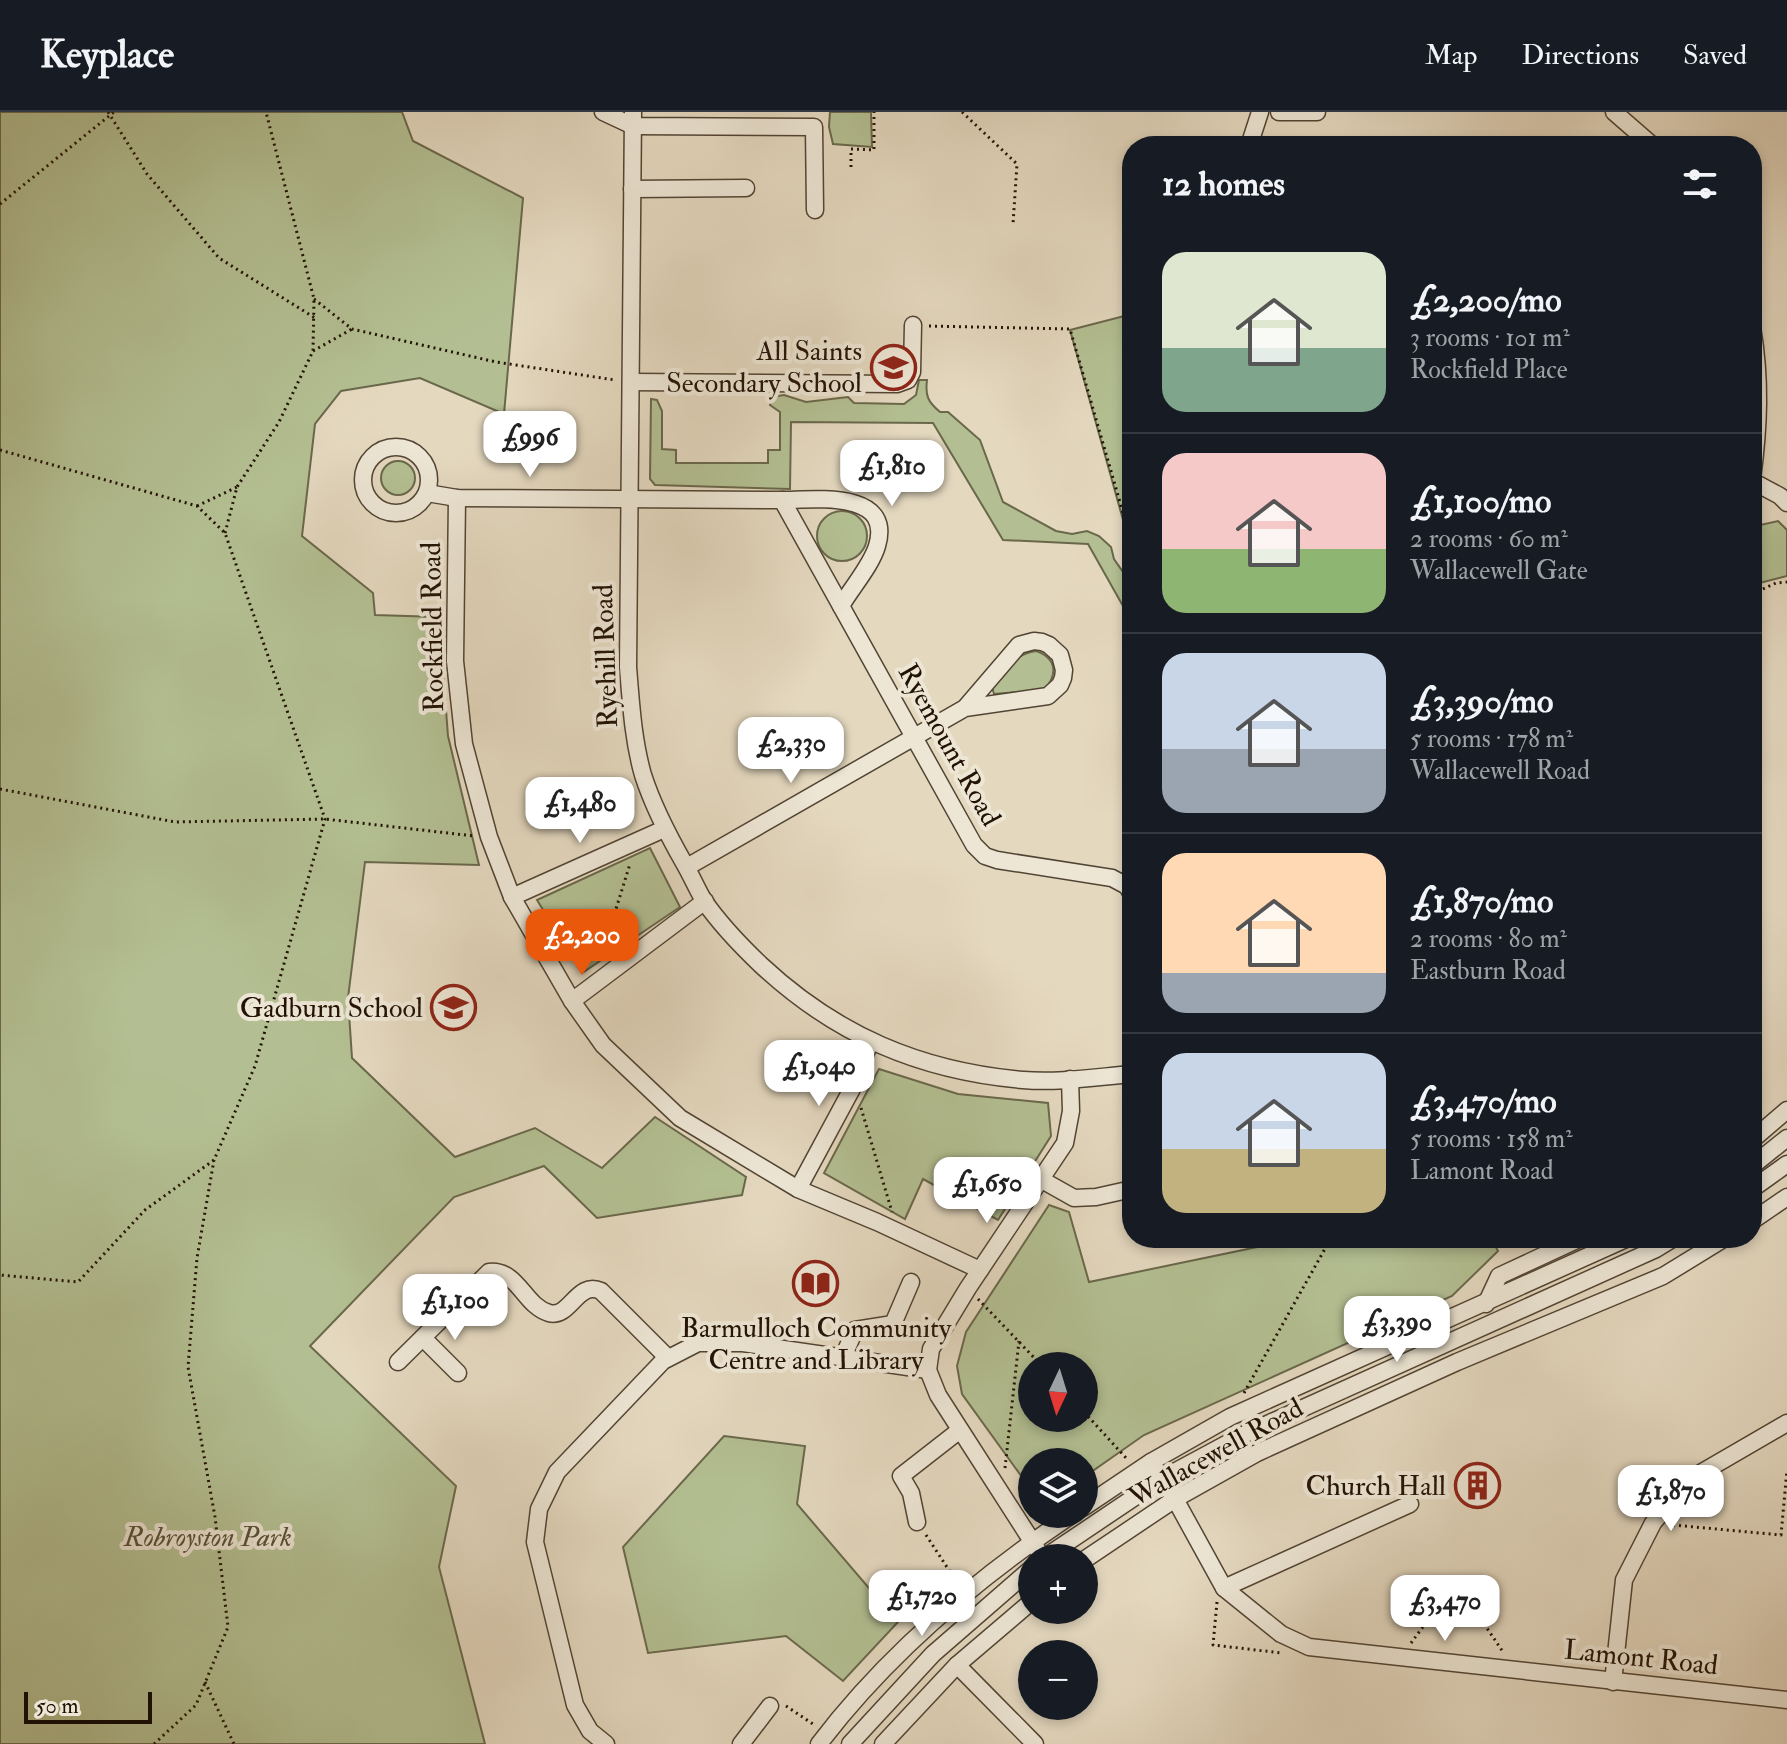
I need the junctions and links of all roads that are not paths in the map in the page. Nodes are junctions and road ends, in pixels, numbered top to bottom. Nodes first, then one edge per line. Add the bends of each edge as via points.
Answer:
1 (603, 112) edge
2 (1260, 112) edge
3 (1279, 112) edge
4 (1317, 112) edge
5 (1614, 112) edge
6 (633, 119) edge
7 (1252, 136) edge
8 (1642, 136) edge
9 (746, 188) dead end
10 (632, 189) junction
11 (815, 210) dead end
12 (913, 325) road end
13 (631, 382) junction
14 (1762, 486) edge
15 (427, 493) junction
16 (457, 498) junction
17 (630, 499) junction
18 (782, 500) junction
19 (1787, 503) edge
20 (841, 606) junction
21 (965, 708) junction
22 (916, 737) junction
23 (664, 829) junction
24 (687, 867) junction
25 (1122, 883) edge
26 (512, 897) junction
27 (705, 901) junction
28 (572, 1001) junction
29 (870, 1042) junction
30 (1122, 1075) edge
31 (1070, 1079) junction
32 (1787, 1110) edge
33 (1762, 1131) edge
34 (1787, 1138) edge
35 (1762, 1158) edge
36 (1787, 1164) edge
37 (1042, 1180) junction
38 (1762, 1182) edge
39 (798, 1189) junction
40 (1122, 1191) edge
41 (1787, 1197) edge
42 (1762, 1214) edge
43 (1559, 1248) edge
44 (1606, 1248) edge
45 (1658, 1248) edge
46 (1709, 1248) edge
47 (980, 1270) junction
48 (911, 1282) dead end
49 (1486, 1302) junction
50 (1490, 1325) junction
51 (423, 1338) junction
52 (843, 1357) junction
53 (668, 1358) junction
54 (398, 1362) dead end
55 (928, 1370) junction
56 (458, 1373) dead end
57 (1787, 1423) edge
58 (960, 1430) junction
59 (1144, 1466) junction
60 (884, 1474) dead end
61 (901, 1476) junction
62 (1163, 1478) junction
63 (1098, 1497) edge
64 (1175, 1499) junction
65 (1410, 1504) dead end
66 (917, 1522) road end
67 (1052, 1528) edge
68 (1032, 1542) junction
69 (1065, 1544) edge
70 (1098, 1551) edge
71 (1018, 1580) edge
72 (1224, 1588) junction
73 (1018, 1613) edge
74 (957, 1665) junction
75 (1613, 1682) junction
76 (1787, 1700) edge
77 (770, 1706) road end
78 (823, 1739) edge
79 (606, 1744) edge
80 (741, 1744) edge
81 (850, 1744) edge
82 (883, 1744) edge
83 (1035, 1744) edge

1 - 6 street
2 - 7 street
3 - 4 street
5 - 8 street
6 - 10 street, Ryehill Road
6 - 11 street via 814,127
9 - 10 street
10 - 13 street, Ryehill Road
12 - 13 street via 912,372 897,384
13 - 17 street, Ryehill Road
14 - 19 street
15 - 15 street, Rockfield Road via 415,508 392,514 373,506 361,483 364,466 385,447 411,449 427,466
15 - 16 street
16 - 17 street
16 - 26 street, Rockfield Road via 455,661 464,744
17 - 18 street
17 - 23 street, Ryehill Road via 628,667 634,734 643,776
18 - 20 street, Ryemount Road
18 - 20 street via 854,502 874,518 878,544
20 - 22 street, Ryemount Road
21 - 21 street via 1048,696 1063,678 1060,655 1042,642 1019,645
21 - 22 street
22 - 24 street
22 - 25 street, Ryemount Road via 985,856
23 - 24 street, Ryehill Road
23 - 26 street
24 - 27 street, Ryehill Road
26 - 28 street, Rockfield Road
27 - 28 street
27 - 29 street, Ryehill Road via 738,944 775,978 819,1013
28 - 39 street, Rockfield Road via 603,1045 680,1118
29 - 31 street, Ryehill Road via 982,1075
29 - 39 street via 854,1085
30 - 31 street, Ryehill Road
31 - 37 street via 1065,1143
32 - 33 street
34 - 35 street
36 - 38 street
37 - 40 street via 1074,1198
37 - 47 street
39 - 47 street, Rockfield Road
41 - 42 street
43 - 49 street, Wallacewell Road via 1499,1276
44 - 49 street, Wallacewell Road
45 - 50 street, Wallacewell Road
46 - 64 street, Wallacewell Road via 1663,1276 1257,1453
47 - 55 street via 931,1349
48 - 52 street via 893,1324 855,1330
49 - 50 street
49 - 59 street, Wallacewell Road via 1230,1417
50 - 62 street, Wallacewell Road via 1241,1436
51 - 53 street via 489,1272 498,1271 549,1313 557,1313 594,1287
51 - 54 street
51 - 56 street
52 - 53 street via 698,1343
52 - 55 street
53 - 79 street via 557,1472 539,1509 535,1542 575,1705 590,1731
55 - 58 street
57 - 75 street via 1687,1481 1653,1523 1624,1580
58 - 61 street
58 - 68 street
59 - 62 street, Lamont Road
59 - 63 street, Wallacewell Road
60 - 61 street
61 - 66 street
62 - 64 street, Lamont Road
62 - 69 street, Wallacewell Road
64 - 70 street, Wallacewell Road
64 - 72 street, Lamont Road
65 - 72 street
67 - 68 street
68 - 78 street via 947,1609
71 - 81 street via 933,1654
72 - 75 street, Lamont Road via 1281,1634 1309,1647
73 - 74 street
74 - 82 street
74 - 83 street
75 - 76 street, Lamont Road
77 - 80 street

